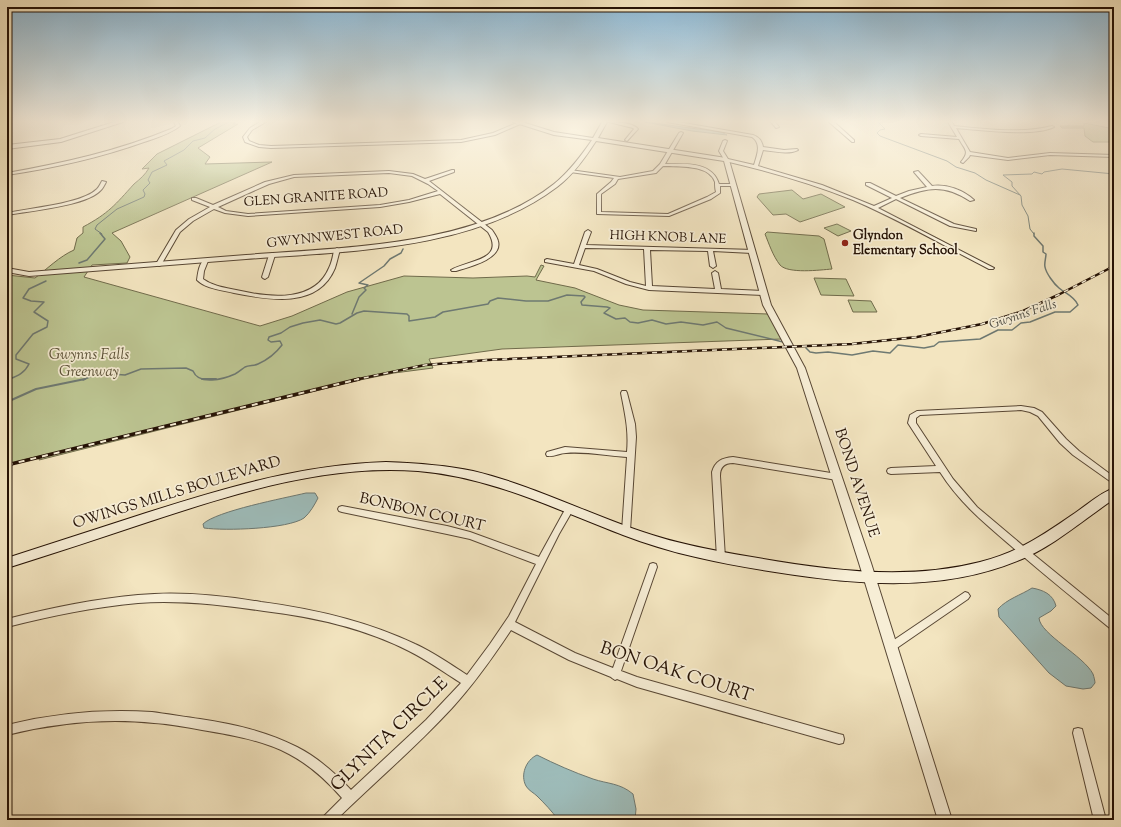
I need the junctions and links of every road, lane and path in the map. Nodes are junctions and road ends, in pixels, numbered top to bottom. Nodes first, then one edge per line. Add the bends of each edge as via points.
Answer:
1 (726, 160) edge
2 (77, 161) edge
3 (579, 161) edge
4 (665, 161) edge
5 (729, 161) edge
6 (757, 161) edge
7 (662, 166) junction
8 (756, 167) junction
9 (570, 171) junction
10 (452, 172) dead end
11 (916, 172) dead end
12 (7, 174) edge
13 (616, 178) junction
14 (426, 180) junction
15 (104, 182) dead end
16 (868, 184) dead end
17 (717, 185) junction
18 (732, 185) junction
19 (930, 187) junction
20 (441, 192) junction
21 (896, 198) junction
22 (194, 199) dead end
23 (972, 200) dead end
24 (214, 207) junction
25 (874, 208) junction
26 (7, 214) edge
27 (480, 224) junction
28 (974, 230) dead end
29 (588, 232) dead end
30 (583, 246) junction
31 (647, 248) junction
32 (337, 250) junction
33 (710, 250) junction
34 (752, 252) junction
35 (272, 255) junction
36 (547, 260) dead end
37 (205, 261) junction
38 (159, 264) junction
39 (7, 265) edge
40 (576, 266) junction
41 (713, 266) dead end
42 (991, 268) dead end
43 (7, 270) edge
44 (454, 270) dead end
45 (44, 273) junction
46 (715, 273) dead end
47 (265, 276) dead end
48 (649, 288) junction
49 (718, 291) junction
50 (763, 293) junction
51 (624, 393) dead end
52 (550, 454) dead end
53 (630, 455) junction
54 (941, 469) junction
55 (891, 471) dead end
56 (837, 477) junction
57 (1114, 481) edge
58 (1114, 493) edge
59 (570, 508) junction
60 (342, 509) dead end
61 (626, 531) junction
62 (1025, 553) junction
63 (721, 558) junction
64 (540, 562) junction
65 (7, 563) edge
66 (653, 567) dead end
67 (870, 579) junction
68 (965, 596) dead end
69 (7, 623) edge
70 (509, 624) junction
71 (1114, 626) edge
72 (891, 648) junction
73 (615, 674) junction
74 (468, 682) junction
75 (7, 730) edge
76 (1078, 733) dead end
77 (839, 740) dead end
78 (350, 798) junction
79 (328, 820) edge
80 (945, 820) edge
81 (1100, 820) edge

1 - 18 street, BOND AVENUE
2 - 12 street
3 - 9 street, GWYNNWEST ROAD
4 - 7 street
5 - 8 street
6 - 8 street
7 - 13 street via 650,173
7 - 17 street via 706,169 713,175
8 - 25 street via 818,185
9 - 13 street
9 - 27 street, GWYNNWEST ROAD via 556,186 534,200
10 - 14 street
11 - 19 street
13 - 17 street via 599,194 599,213 669,214 714,196 718,192
14 - 20 street
14 - 24 street via 397,173 294,176 267,183
15 - 26 street via 97,191 80,200
16 - 21 street
17 - 18 street
18 - 34 street, BOND AVENUE
19 - 21 street
19 - 23 street via 954,190
20 - 24 street, GLEN GRANITE ROAD via 380,206 264,214 240,215
20 - 27 street
21 - 25 street
21 - 28 street via 952,225
22 - 24 street, GLEN GRANITE ROAD
24 - 38 street via 178,231
25 - 42 street
27 - 32 street, GWYNNWEST ROAD via 421,240
27 - 44 street via 495,238 494,251 484,260
29 - 30 street
30 - 31 street, HIGH KNOB LANE
30 - 40 street
31 - 33 street, HIGH KNOB LANE
31 - 48 street
32 - 35 street, GWYNNWEST ROAD
32 - 37 street via 334,268 320,285 302,294 277,298 250,295 203,282 200,276
33 - 34 street, HIGH KNOB LANE
33 - 41 street
34 - 50 street, BOND AVENUE
35 - 37 street, GWYNNWEST ROAD
35 - 47 street
36 - 40 street
37 - 38 street, GWYNNWEST ROAD
38 - 45 street, GWYNNWEST ROAD
39 - 45 street, GWYNNWEST ROAD
40 - 48 street
43 - 45 street, GWYNNWEST ROAD via 29,274
46 - 49 street
48 - 49 street
49 - 50 street
50 - 56 street, BOND AVENUE via 801,368
51 - 53 street via 631,424
52 - 53 street via 574,450
53 - 61 street
54 - 55 street
54 - 57 street via 912,423 914,414 1021,408 1040,414 1076,452
54 - 62 street via 969,503
56 - 63 street via 734,460 722,462 718,465 716,476
56 - 67 street, BOND AVENUE
58 - 62 main road, OWINGS MILLS BOULEVARD
59 - 61 main road, OWINGS MILLS BOULEVARD
59 - 64 street, GLYNITA CIRCLE
59 - 65 main road, OWINGS MILLS BOULEVARD via 485,477 443,469 376,465 331,469 275,479 226,492
60 - 64 street, BONBON COURT via 464,535
61 - 63 main road, OWINGS MILLS BOULEVARD via 676,548
62 - 67 main road, OWINGS MILLS BOULEVARD via 991,565 949,574
62 - 71 street
63 - 67 main road, OWINGS MILLS BOULEVARD
64 - 70 street, GLYNITA CIRCLE
66 - 73 street
67 - 72 street, BOND AVENUE
68 - 72 street
69 - 74 street via 101,603 151,599 218,600 308,613 365,627 413,648
70 - 73 street, BON OAK COURT via 572,657
70 - 74 street, GLYNITA CIRCLE
72 - 80 street, BOND AVENUE
73 - 77 street, BON OAK COURT via 667,692
74 - 78 street, GLYNITA CIRCLE via 425,730
75 - 78 street via 63,720 114,716 174,720 247,733 266,738 301,755 330,777
76 - 81 street
78 - 79 street, GLYNITA CIRCLE

